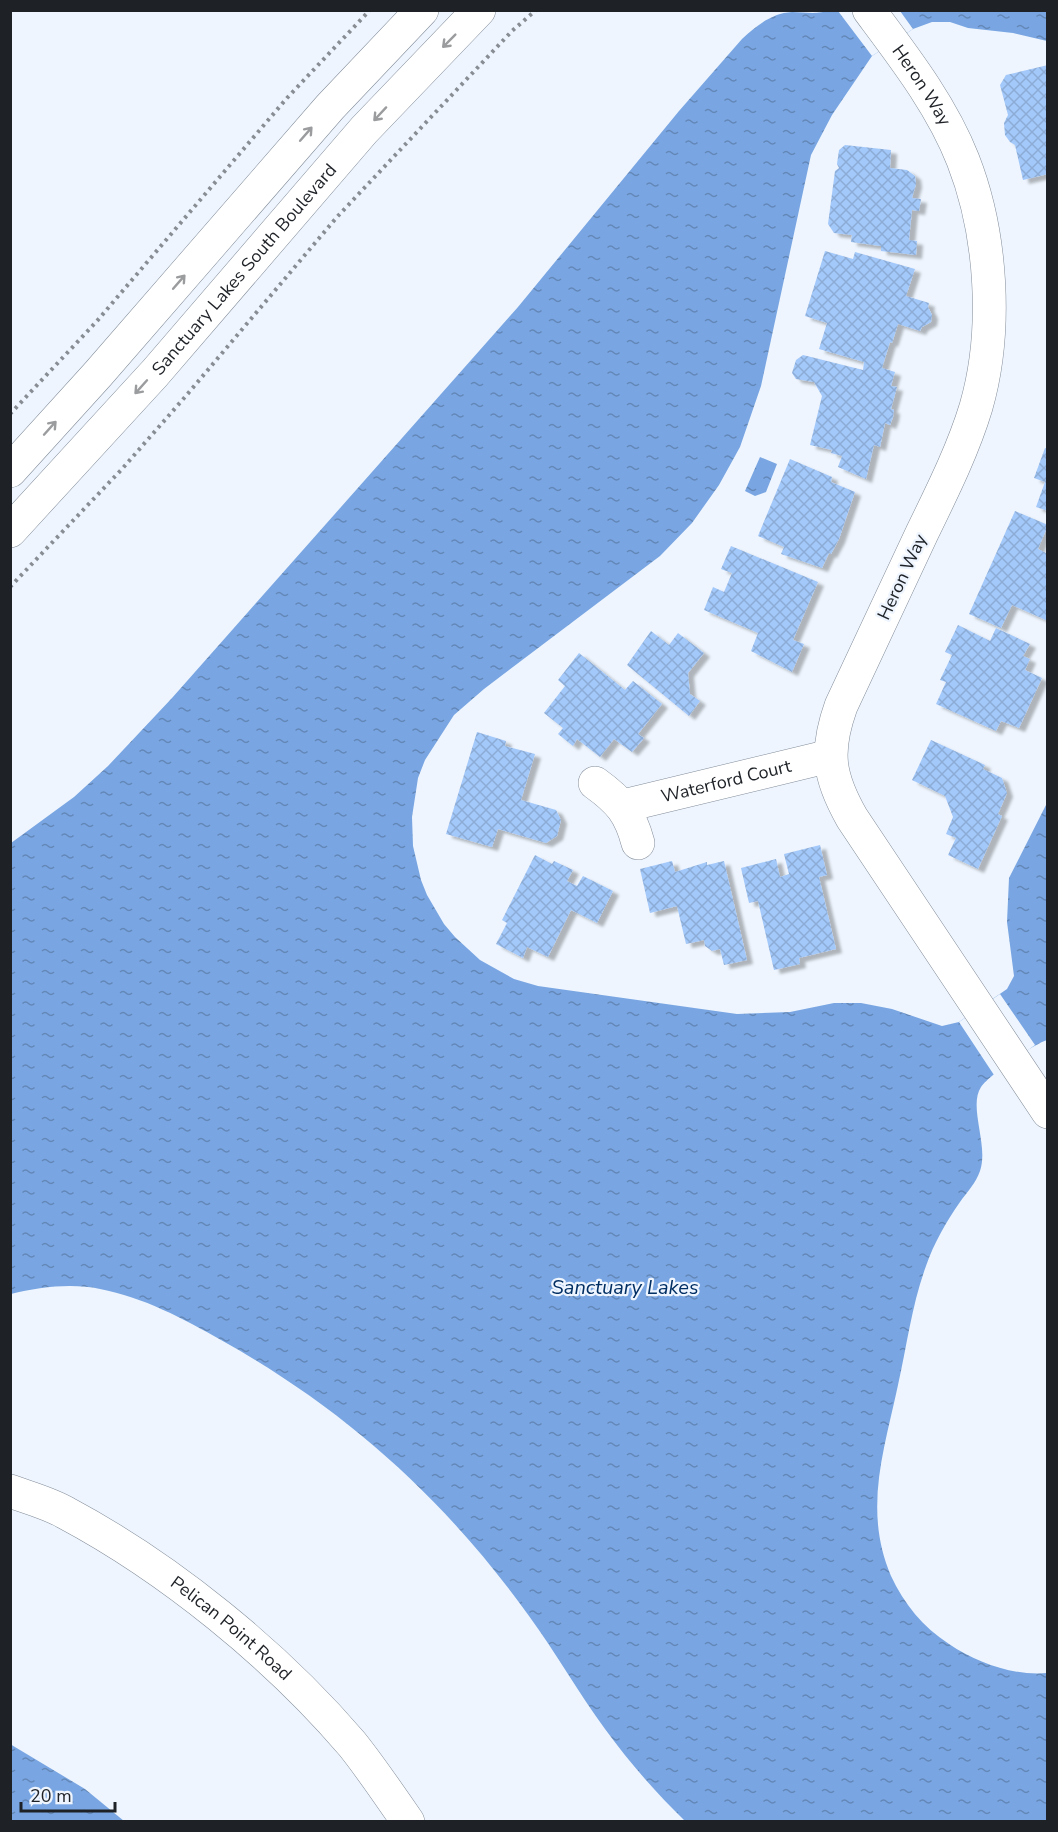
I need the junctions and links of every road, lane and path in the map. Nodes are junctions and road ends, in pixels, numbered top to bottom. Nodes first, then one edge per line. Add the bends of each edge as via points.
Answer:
1 (370, 10) edge
2 (422, 10) edge
3 (479, 10) edge
4 (536, 10) edge
5 (869, 10) edge
6 (10, 414) edge
7 (10, 471) edge
8 (10, 531) edge
9 (10, 587) edge
10 (830, 756) junction
11 (595, 783) dead end
12 (623, 806) junction
13 (638, 843) dead end
14 (1047, 1112) edge
15 (10, 1491) edge
16 (408, 1821) edge

1 - 6 path via 287,98 97,321
7 -> 2 street via 330,106
3 -> 8 street, Sanctuary Lakes South Boulevard via 357,138 154,373
4 - 9 path via 337,217 178,405
5 - 10 street, Heron Way via 927,93 963,160 975,196 987,263 987,330 976,406 966,436 841,706 832,730
10 - 12 street, Waterford Court
10 - 14 street, Heron Way via 836,786 852,818
11 - 12 street
12 - 13 street
15 - 16 street, Pelican Point Road via 64,1512 132,1553 243,1636 352,1745

